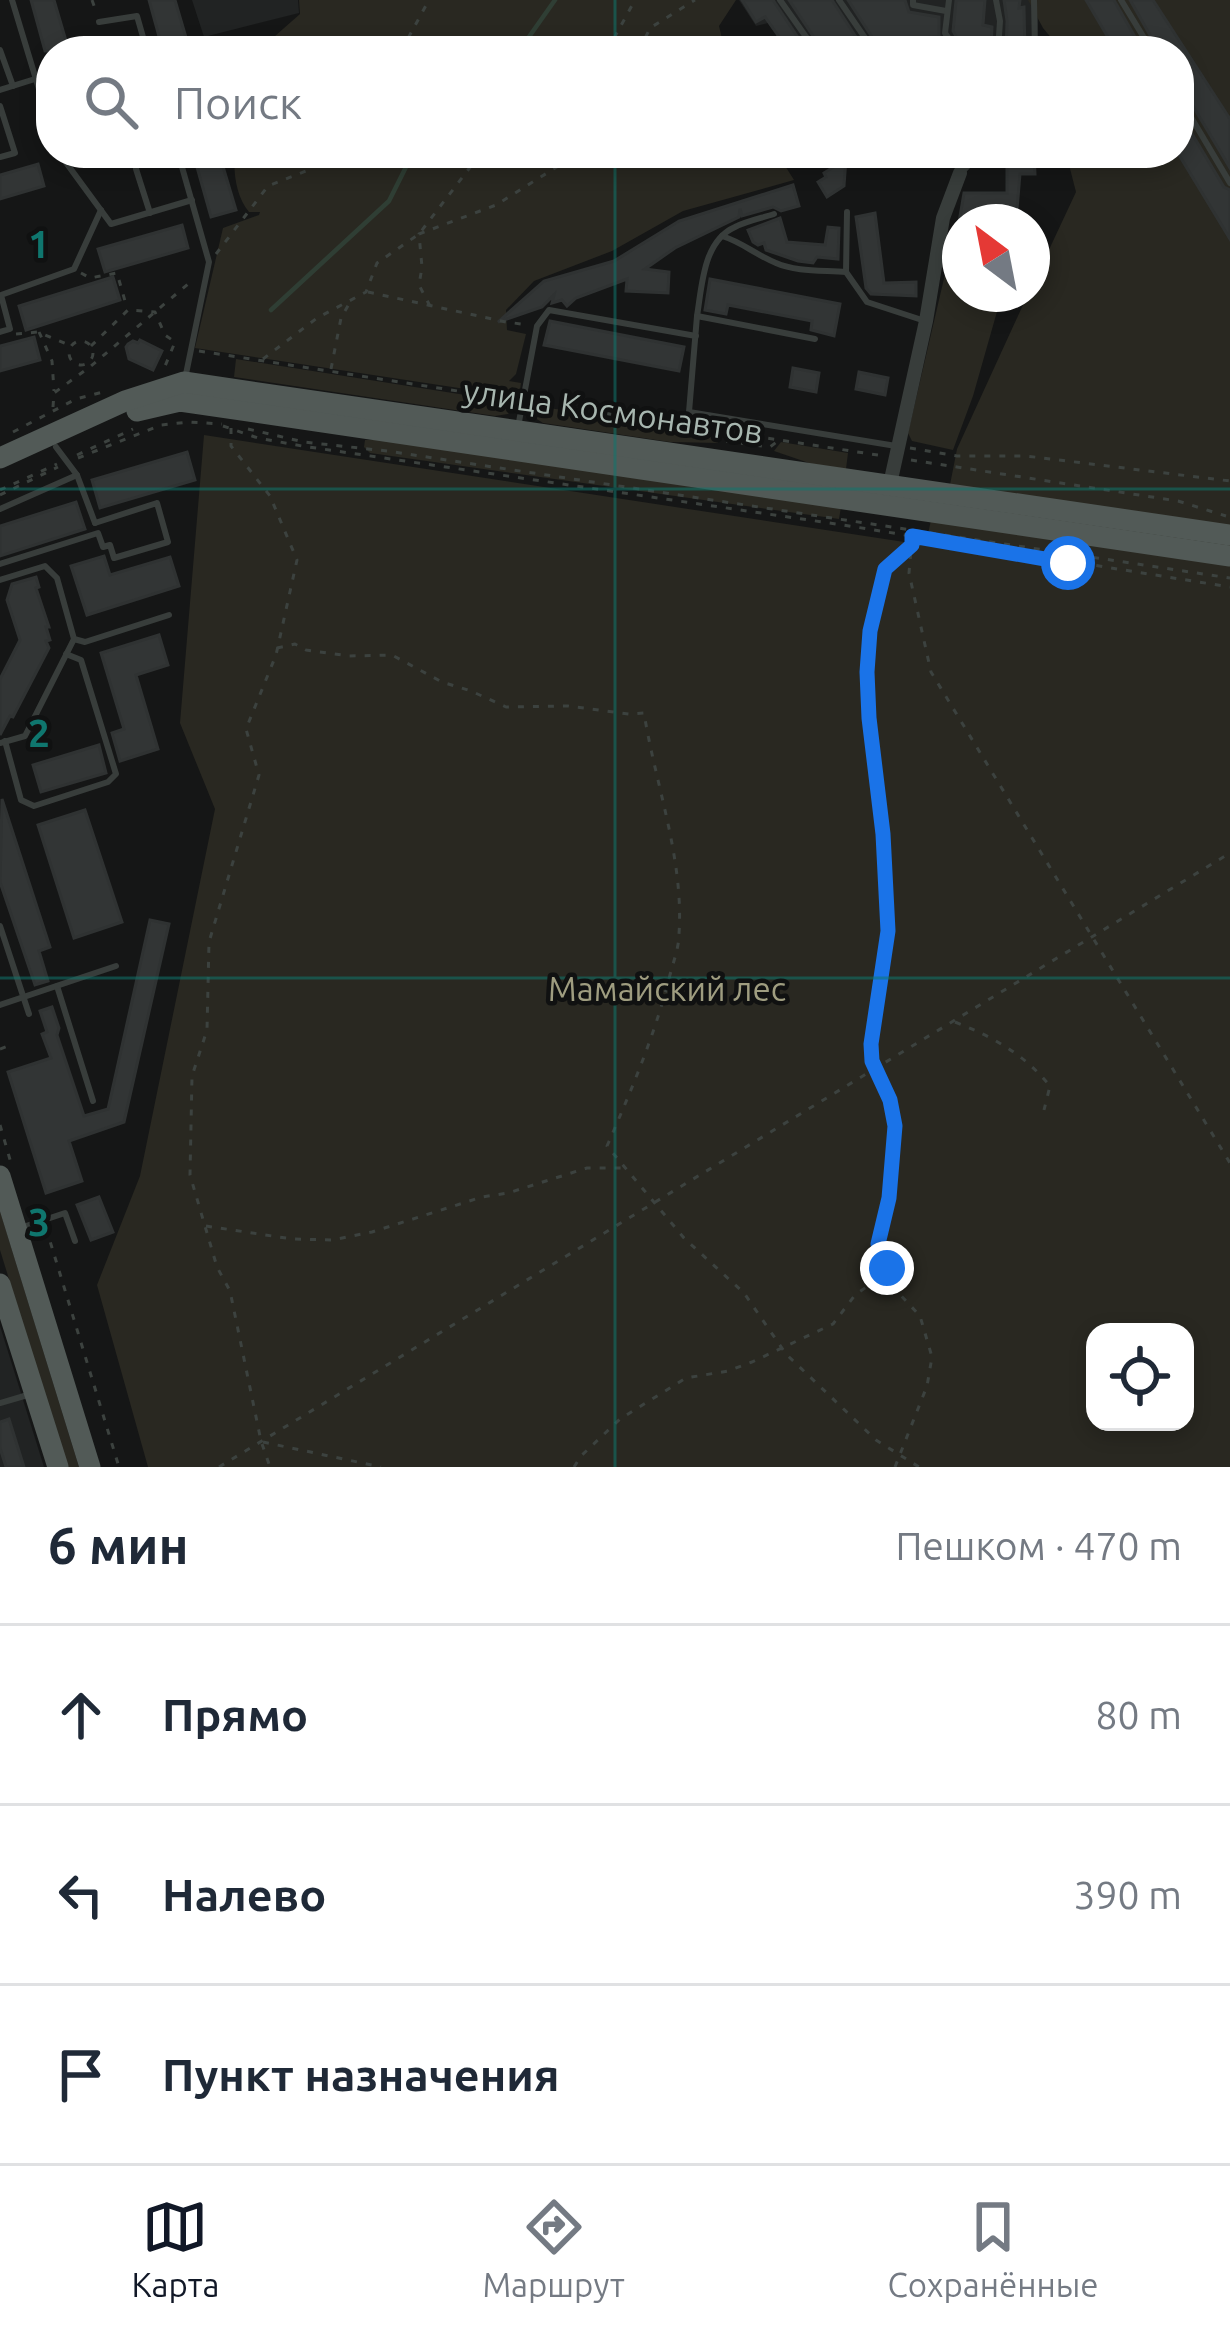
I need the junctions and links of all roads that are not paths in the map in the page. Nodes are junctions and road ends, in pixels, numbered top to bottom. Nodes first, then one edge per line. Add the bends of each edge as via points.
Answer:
1 (11, 0) edge
2 (780, 0) edge
3 (839, 0) edge
4 (913, 0) edge
5 (949, 0) edge
6 (996, 0) edge
7 (1034, 0) edge
8 (1121, 0) edge
9 (947, 11) junction
10 (99, 22) road end
11 (143, 36) edge
12 (805, 36) edge
13 (864, 36) edge
14 (947, 36) edge
15 (999, 36) edge
16 (1035, 36) edge
17 (1143, 36) edge
18 (0, 50) edge
19 (35, 80) junction
20 (36, 83) edge
21 (13, 86) junction
22 (0, 90) edge
23 (0, 106) edge
24 (1194, 122) edge
25 (0, 157) edge
26 (70, 168) edge
27 (182, 168) edge
28 (965, 168) edge
29 (136, 169) dead end
30 (960, 173) joint
31 (1230, 183) edge
32 (192, 200) junction
33 (101, 209) junction
34 (847, 212) dead end
35 (150, 213) junction
36 (774, 214) dead end
37 (722, 236) junction
38 (846, 272) junction
39 (697, 316) junction
40 (926, 321) junction
41 (0, 332) edge
42 (696, 336) junction
43 (815, 339) dead end
44 (182, 392) junction
45 (518, 430) junction
46 (895, 452) junction
47 (63, 456) junction
48 (0, 458) edge
49 (0, 473) edge
50 (77, 475) junction
51 (890, 484) junction
52 (0, 509) edge
53 (94, 523) junction
54 (98, 533) junction
55 (1230, 535) edge
56 (1230, 556) edge
57 (0, 564) edge
58 (0, 580) edge
59 (169, 615) dead end
60 (74, 638) junction
61 (66, 654) junction
62 (2, 742) edge
63 (0, 926) edge
64 (116, 966) dead end
65 (57, 986) junction
66 (24, 997) junction
67 (0, 1005) edge
68 (29, 1014) dead end
69 (93, 1101) dead end
70 (8, 1178) edge
71 (16, 1229) junction
72 (75, 1241) dead end
73 (0, 1284) edge
74 (35, 1393) junction
75 (0, 1402) edge
76 (58, 1467) edge
77 (90, 1467) edge

1 - 19 lane
2 - 12 lane
3 - 13 lane
4 - 9 lane
5 - 9 lane
6 - 15 lane
7 - 16 lane
8 - 17 lane
9 - 14 lane
10 - 11 lane via 137,16
18 - 21 lane
19 - 20 lane
19 - 21 lane
21 - 22 lane
23 - 25 lane via 15,153
24 - 31 lane
26 - 33 lane
27 - 32 lane
28 - 30 lane
29 - 35 lane
30 - 40 street via 943,218
32 - 35 lane
32 - 44 lane via 209,262
33 - 35 lane via 112,224
33 - 41 lane via 74,269 1,295 10,329
34 - 38 lane
36 - 37 lane
37 - 38 lane via 782,266
37 - 39 lane via 705,269
38 - 40 lane via 867,302
39 - 42 lane
39 - 43 lane
40 - 46 street
42 - 45 lane via 549,310 537,326
42 - 46 lane via 688,412
44 - 45 main road, улица Космонавтов
44 - 47 main road, улица Космонавтов via 132,412
44 - 48 main road, улица Космонавтов via 125,401
44 - 56 main road, улица Космонавтов
45 - 51 main road, улица Космонавтов
46 - 51 street
47 - 49 main road, улица Космонавтов
47 - 50 lane
50 - 52 lane
50 - 53 lane
51 - 55 main road, улица Космонавтов
53 - 54 lane
53 - 54 lane via 157,503 168,542 114,558
54 - 57 lane
58 - 60 lane via 45,566 57,578
59 - 60 lane via 85,642
60 - 61 lane
61 - 62 lane via 25,736
61 - 62 lane via 81,660 116,774 34,806 21,800
63 - 66 lane
64 - 65 lane
65 - 66 lane
65 - 69 lane
66 - 67 lane
66 - 68 lane
70 - 71 main road
71 - 72 lane via 65,1213
71 - 77 main road
73 - 74 main road
74 - 75 lane
74 - 76 main road

